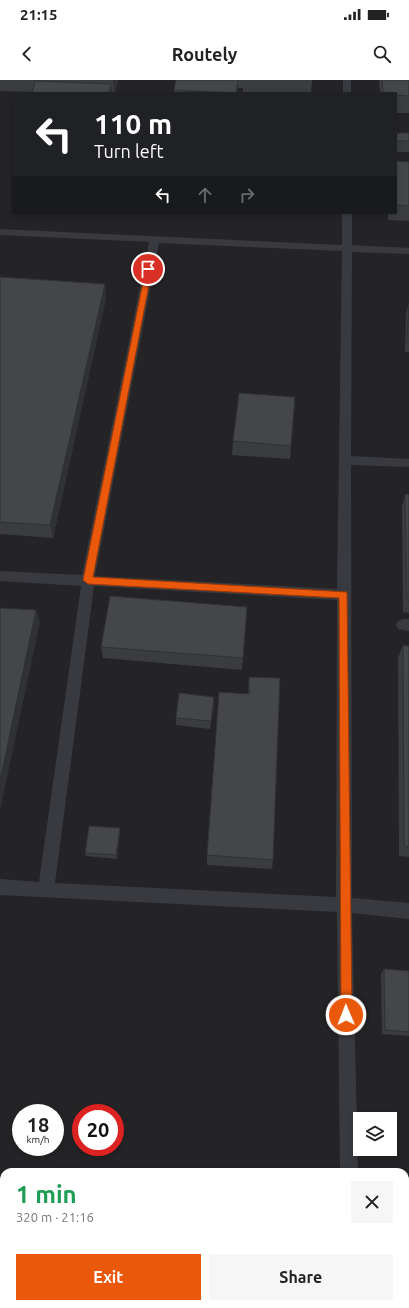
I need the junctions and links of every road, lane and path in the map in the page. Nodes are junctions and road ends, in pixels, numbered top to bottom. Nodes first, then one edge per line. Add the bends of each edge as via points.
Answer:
1 (346, 80) edge
2 (347, 92) edge
3 (347, 214) edge
4 (0, 232) edge
5 (155, 239) junction
6 (348, 248) junction
7 (409, 251) edge
8 (346, 460) junction
9 (409, 463) edge
10 (0, 576) edge
11 (88, 580) junction
12 (344, 594) junction
13 (0, 887) edge
14 (46, 890) junction
15 (345, 905) junction
16 (409, 911) edge
17 (348, 1168) edge

1 - 2 lane
3 - 6 lane
4 - 5 lane
5 - 6 lane
5 - 11 lane
6 - 7 lane
6 - 8 lane
8 - 9 lane
8 - 12 lane
10 - 11 lane
11 - 12 lane
11 - 14 lane
12 - 15 lane
13 - 14 lane
14 - 15 lane
15 - 16 lane
15 - 17 lane

